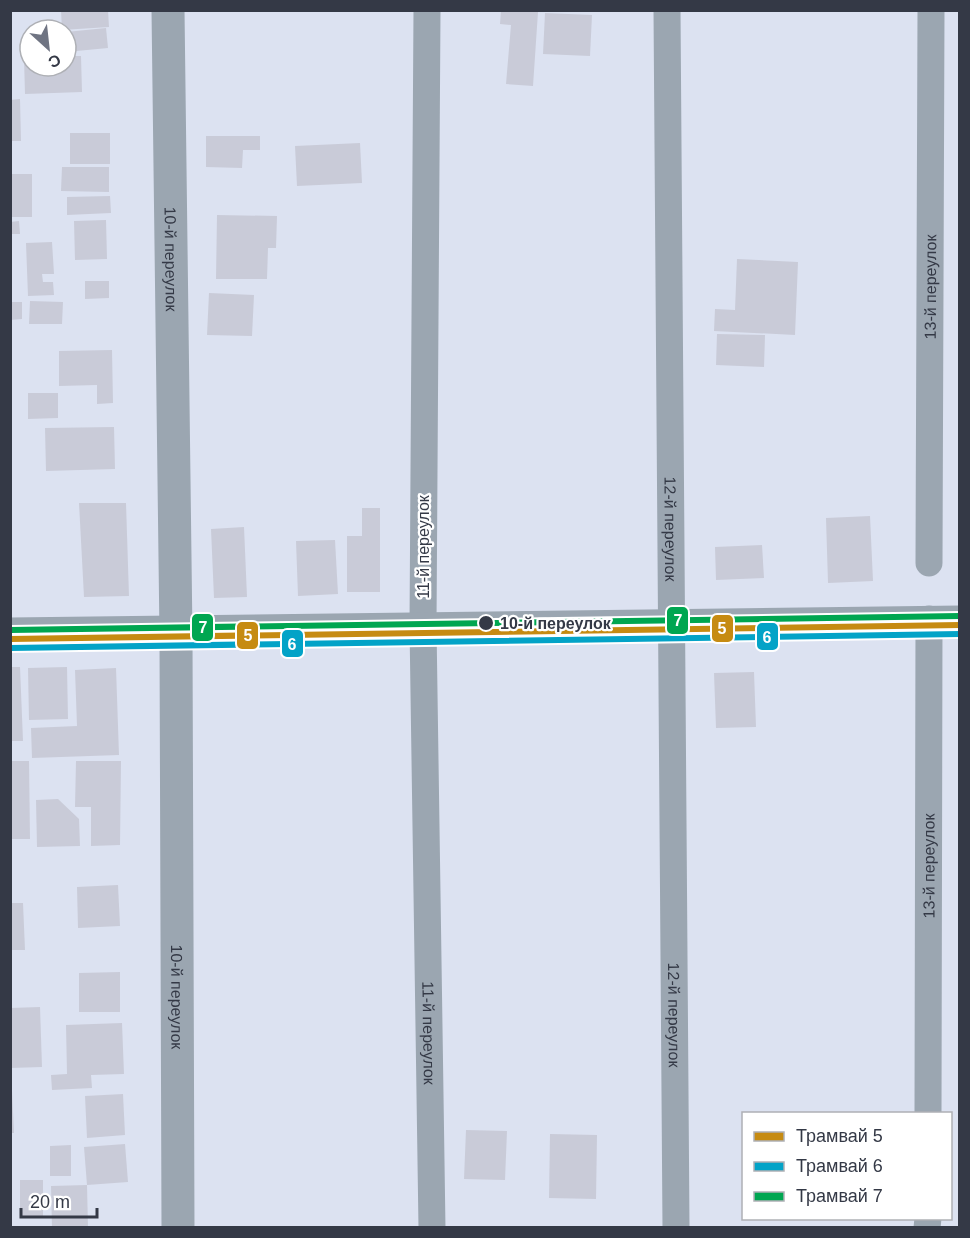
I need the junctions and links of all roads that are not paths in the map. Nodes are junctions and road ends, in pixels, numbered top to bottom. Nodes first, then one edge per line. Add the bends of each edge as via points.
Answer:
1 (168, 10) edge
2 (427, 10) edge
3 (667, 10) edge
4 (931, 10) edge
5 (929, 563) dead end
6 (929, 619) junction
7 (960, 619) edge
8 (672, 624) junction
9 (423, 626) junction
10 (176, 630) junction
11 (10, 632) edge
12 (928, 1112) edge
13 (178, 1227) edge
14 (432, 1227) edge
15 (676, 1227) edge

1 - 10 street, 10-й переулок
2 - 9 street, 11-й переулок
3 - 8 street, 12-й переулок
4 - 5 street, 13-й переулок
6 - 7 street
6 - 8 street
6 - 12 street, 13-й переулок
8 - 9 street
8 - 15 street, 12-й переулок
9 - 10 street
9 - 14 street, 11-й переулок
10 - 11 street
10 - 13 street, 10-й переулок

